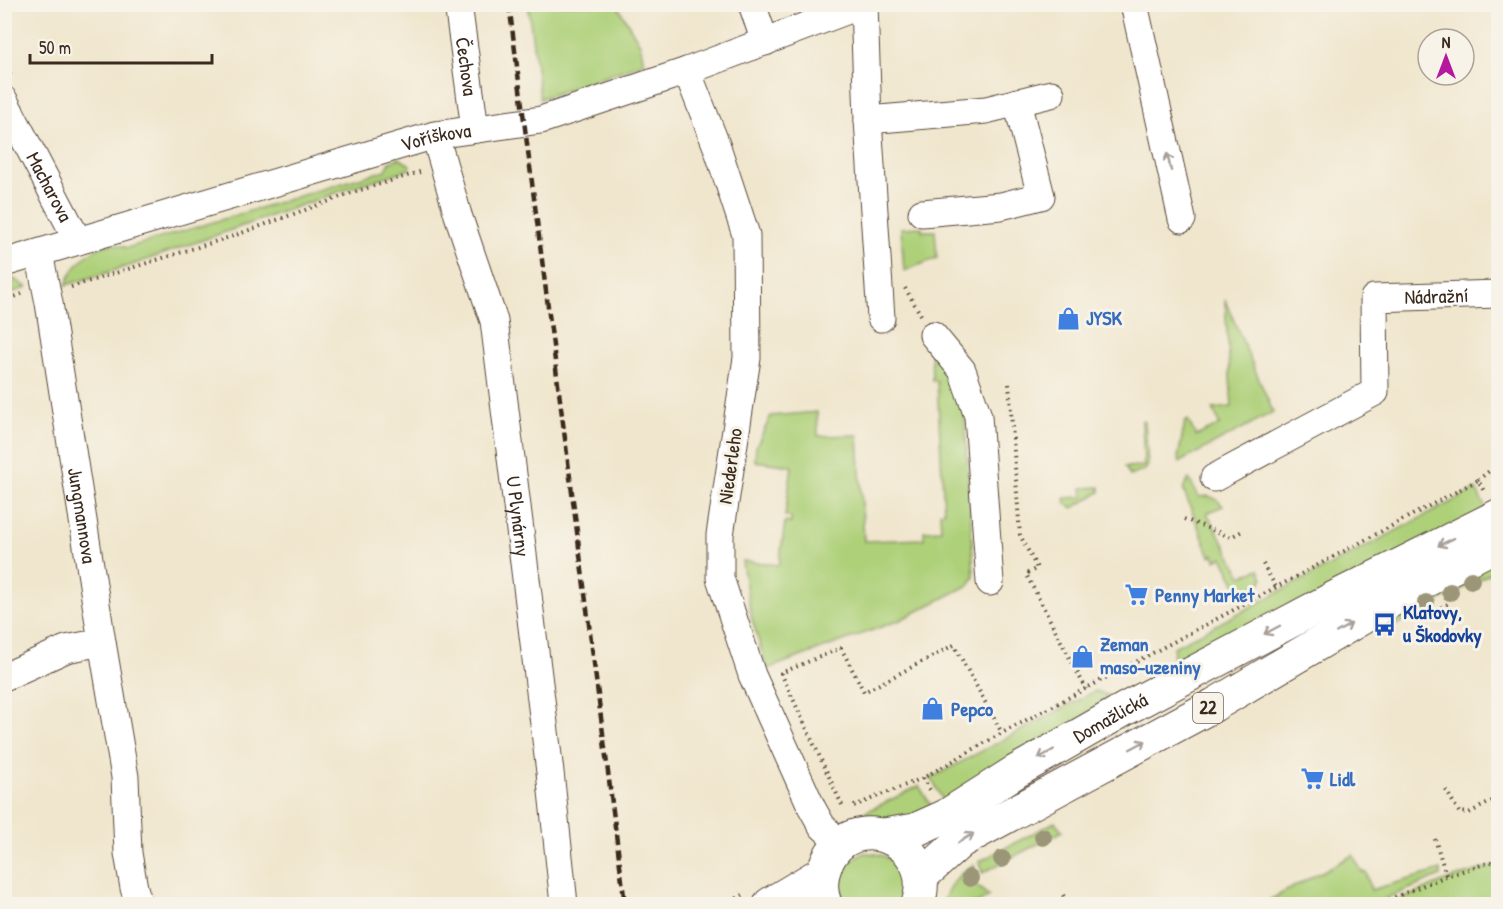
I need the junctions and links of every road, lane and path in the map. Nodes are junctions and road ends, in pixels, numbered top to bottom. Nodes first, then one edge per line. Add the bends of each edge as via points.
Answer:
1 (458, 4) edge
2 (752, 4) edge
3 (864, 4) edge
4 (1134, 4) edge
5 (765, 42) junction
6 (687, 71) junction
7 (1051, 94) dead end
8 (4, 100) edge
9 (1017, 102) junction
10 (868, 120) junction
11 (475, 129) junction
12 (435, 135) junction
13 (922, 213) dead end
14 (1182, 219) dead end
15 (78, 241) junction
16 (39, 253) junction
17 (4, 263) edge
18 (877, 263) junction
19 (1498, 294) edge
20 (881, 318) dead end
21 (933, 335) joint
22 (1009, 384) dead end
23 (1498, 464) edge
24 (1214, 478) dead end
25 (1478, 480) junction
26 (1184, 519) dead end
27 (1498, 526) edge
28 (1244, 530) dead end
29 (1263, 564) dead end
30 (990, 582) dead end
31 (1276, 587) junction
32 (102, 642) junction
33 (4, 677) edge
34 (1086, 688) junction
35 (1002, 733) junction
36 (1446, 790) dead end
37 (1498, 798) edge
38 (884, 835) junction
39 (1435, 839) dead end
40 (841, 844) junction
41 (1498, 860) edge
42 (1446, 876) junction
43 (823, 889) edge
44 (920, 890) edge
45 (1063, 895) dead end
46 (759, 899) edge
47 (139, 904) edge
48 (564, 904) edge
49 (726, 904) edge
50 (1068, 904) edge
51 (1378, 904) edge

1 - 11 street, Čechova
2 - 5 street
3 - 5 street, Voříškova
3 - 10 street
14 -> 4 street
5 - 6 street, Voříškova
6 - 11 street, Voříškova via 541,120
6 - 40 street, Niederleho via 746,235 747,358 720,535 720,578 752,675 812,808 822,826
7 - 9 street
8 - 15 street, Macharova
9 - 10 street via 986,110
9 - 13 street via 1041,196 991,208
10 - 18 street
11 - 12 street, Voříškova
12 - 15 street, Voříškova
12 - 48 street, U Plynárny via 494,321
15 - 16 street, Voříškova
16 - 17 street, Voříškova
16 - 32 street, Jungmannova
18 - 20 street
18 - 21 path via 891,262
19 - 24 street, Nádražní via 1374,297 1375,392
21 - 30 street via 962,370 978,416
22 - 34 path via 1020,535 1037,568 1026,574
23 - 25 path
25 - 27 path
25 - 31 path
26 - 28 path via 1231,537
27 -> 38 main road, Domažlická / 22 via 1334,598 1125,709 946,816 915,830
44 -> 27 main road, Domažlická / 22 via 961,841 1214,705 1421,583
29 - 31 path
31 - 34 path
32 - 33 street via 66,649
32 - 47 street, Jungmannova via 126,777 128,853
34 - 35 path
35 - 35 path via 923,778 844,810 781,673 841,648 864,692 954,645
36 - 37 path via 1459,812 1468,813
38 - 40 main road, 22 via 854,837
38 - 44 main road, 22 via 908,850 917,862
39 - 42 path
40 - 43 main road via 829,857
41 - 42 path
42 - 51 path
43 - 46 main road
45 - 50 path
46 - 49 path

